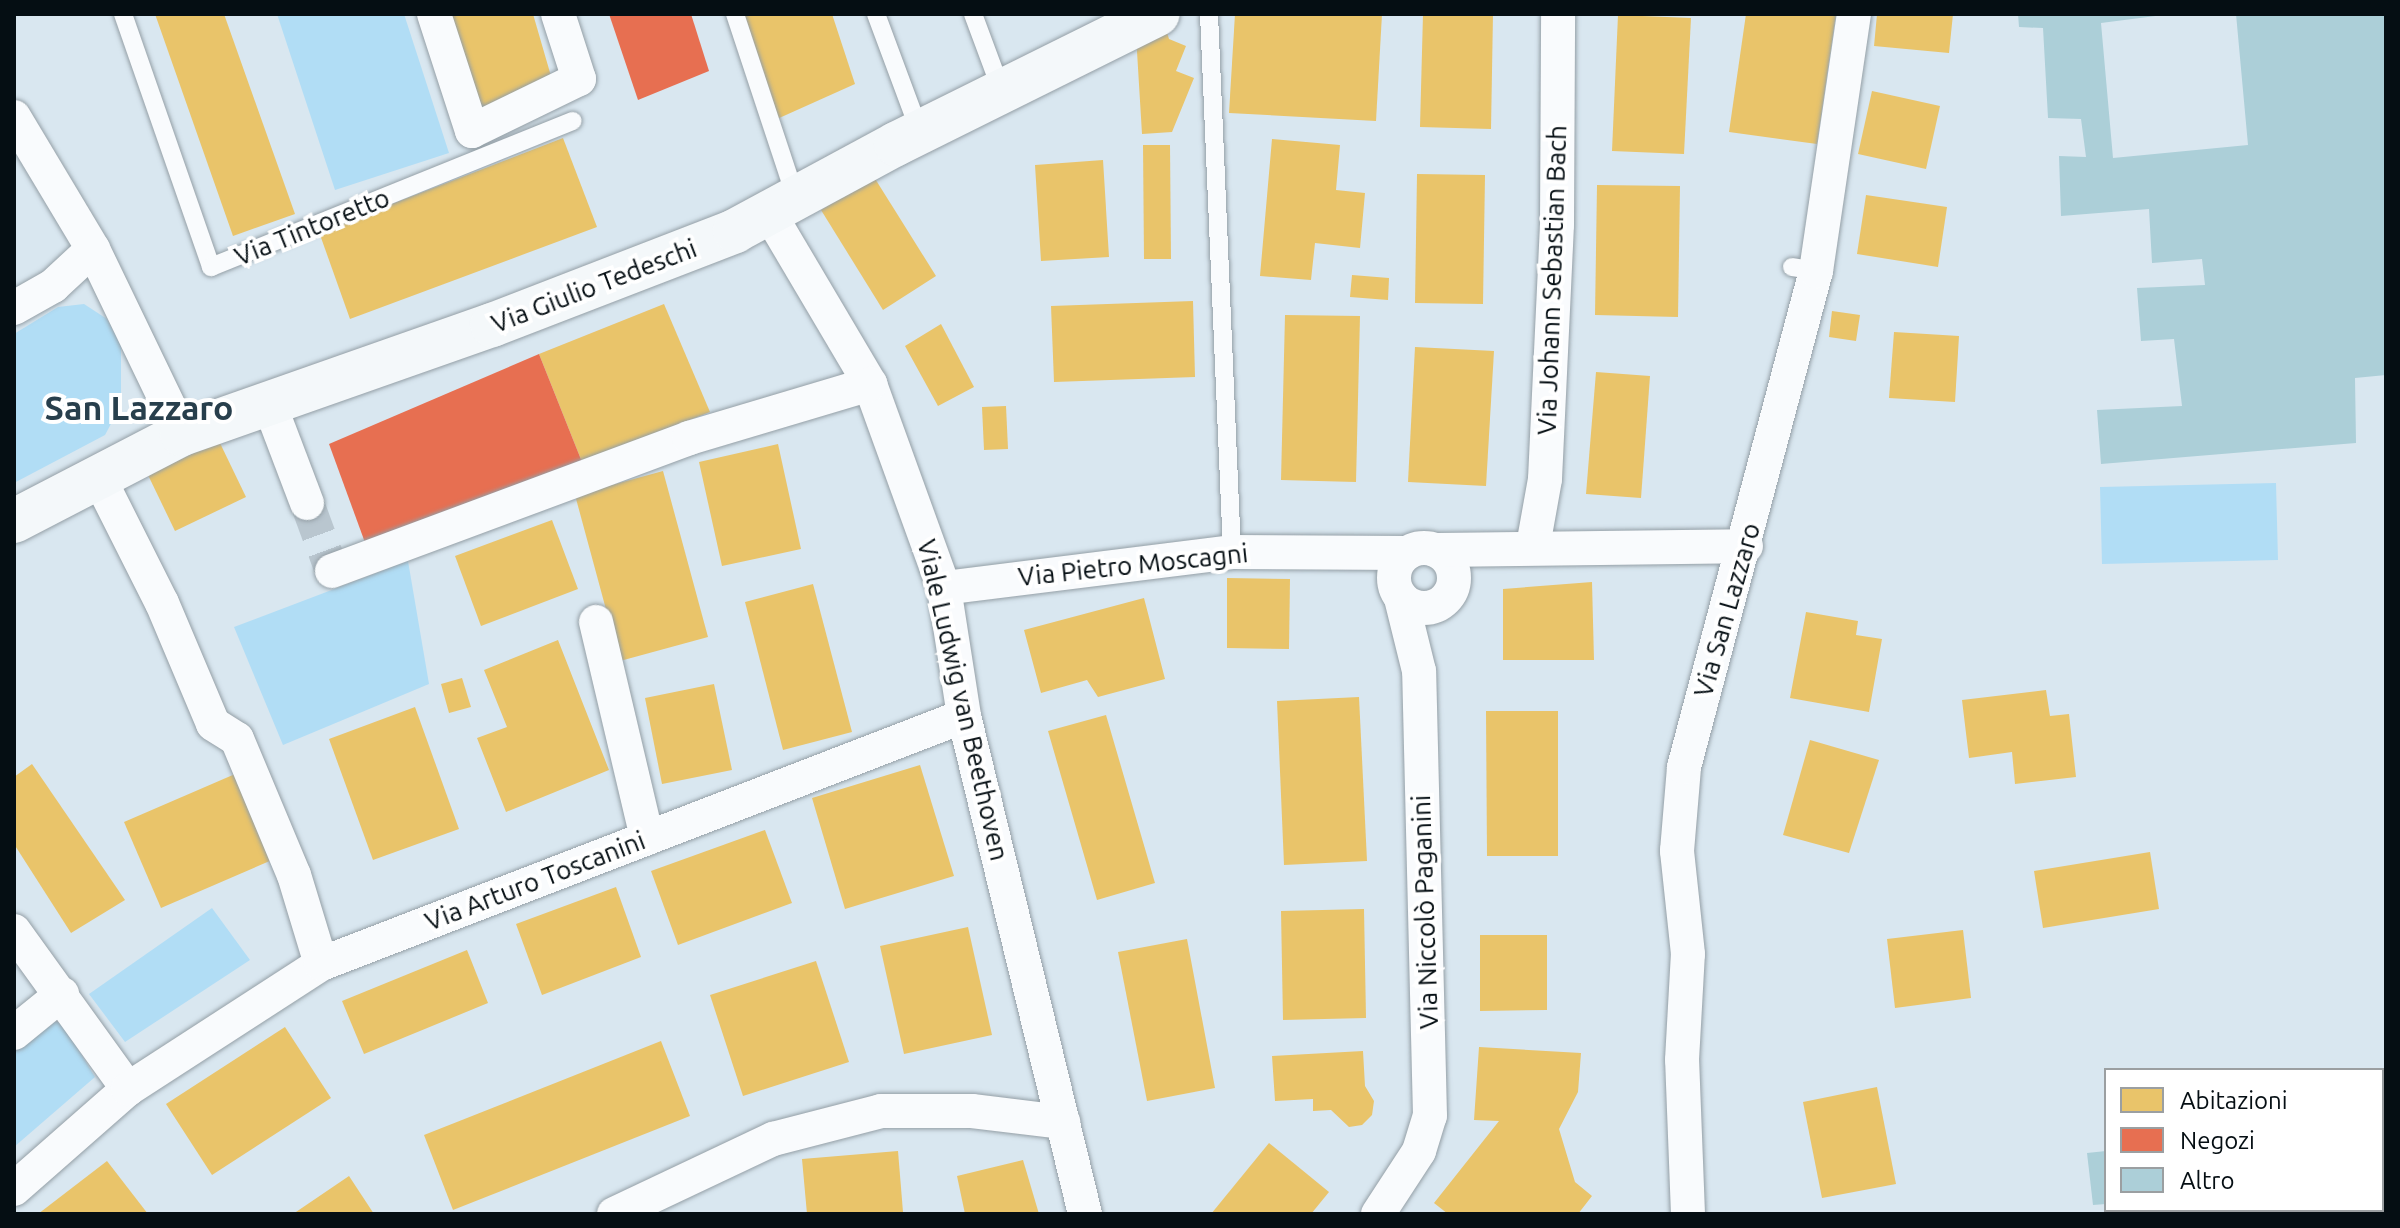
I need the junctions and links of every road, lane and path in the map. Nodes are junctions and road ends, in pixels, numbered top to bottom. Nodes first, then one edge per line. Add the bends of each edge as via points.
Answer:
1 (123, 14) edge
2 (434, 14) edge
3 (558, 14) edge
4 (735, 14) edge
5 (876, 14) edge
6 (973, 14) edge
7 (1158, 14) edge
8 (1209, 14) edge
9 (1558, 14) edge
10 (1854, 14) edge
11 (1002, 92) junction
12 (14, 117) edge
13 (573, 121) dead end
14 (920, 132) junction
15 (783, 205) junction
16 (93, 249) junction
17 (14, 308) edge
18 (870, 384) junction
19 (269, 403) junction
20 (182, 434) junction
21 (98, 476) junction
22 (307, 503) tunnel mouth
23 (14, 521) edge
24 (1533, 546) junction
25 (1746, 546) junction
26 (1323, 550) junction
27 (1232, 552) junction
28 (1421, 552) junction
29 (332, 571) dead end
30 (1454, 582) junction
31 (944, 588) junction
32 (1399, 593) junction
33 (596, 622) dead end
34 (964, 716) junction
35 (647, 838) junction
36 (14, 931) edge
37 (321, 964) junction
38 (62, 994) junction
39 (14, 1033) edge
40 (128, 1089) junction
41 (1063, 1122) junction
42 (14, 1189) edge
43 (614, 1214) edge
44 (1085, 1214) edge
45 (1378, 1214) edge
46 (1688, 1214) edge

1 - 13 lane, Via Tintoretto via 211,267
2 - 3 street via 472,131 579,79
4 - 15 lane
5 - 14 lane
6 - 11 lane
7 - 11 street, Via Giulio Tedeschi
8 - 27 lane
9 - 24 street, Via Johann Sebastian Bach via 1557,225 1547,447
10 - 25 street, Via San Lazzaro
11 - 14 street, Via Giulio Tedeschi
12 - 16 street
14 - 15 street, Via Giulio Tedeschi
15 - 18 street, Viale Ludwig van Beethoven
15 - 19 street, Via Giulio Tedeschi via 650,267
16 - 17 street via 53,286
16 - 20 street
18 - 29 street via 689,438
18 - 31 street, Viale Ludwig van Beethoven
19 - 20 street, Via Giulio Tedeschi
19 - 22 street
20 - 21 street, Via Giulio Tedeschi
21 - 23 street, Via Giulio Tedeschi
21 - 37 street via 162,603 213,724 237,739 294,875
24 - 25 street, Via Pietro Moscagni
24 - 28 street, Via Pietro Moscagni
24 - 30 street, Via Pietro Moscagni via 1490,560
25 - 46 street, Via San Lazzaro via 1684,767 1677,851 1688,954 1682,1060
26 - 27 street, Via Pietro Moscagni
26 - 28 street, Via Pietro Moscagni
26 - 32 street, Via Pietro Moscagni
27 - 31 street, Via Pietro Moscagni
28 - 30 street via 1450,563
28 - 32 street via 1395,570
30 - 32 street via 1446,599 1428,608
31 - 34 street, Viale Ludwig van Beethoven
32 - 45 street, Via Niccolò Paganini via 1419,671 1430,1116 1419,1151
33 - 35 street
34 - 35 street, Via Arturo Toscanini
34 - 41 street, Viale Ludwig van Beethoven
35 - 37 street, Via Arturo Toscanini
36 - 38 street
37 - 40 street, Via Arturo Toscanini
38 - 39 street
38 - 40 street
40 - 42 street, Via Arturo Toscanini
41 - 43 street via 972,1111 881,1111 773,1139
41 - 44 street, Viale Ludwig van Beethoven

